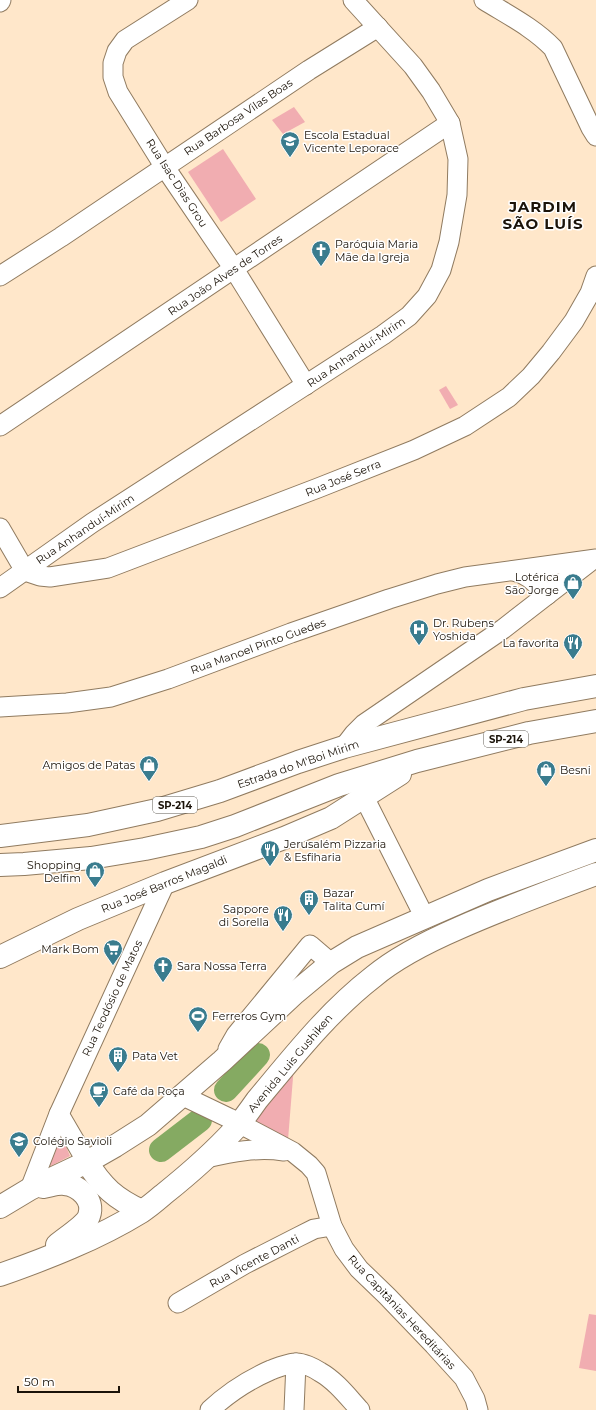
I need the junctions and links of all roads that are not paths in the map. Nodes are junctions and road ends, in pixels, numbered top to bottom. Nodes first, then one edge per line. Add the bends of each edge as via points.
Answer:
1 (188, 0) edge
2 (353, 0) edge
3 (484, 0) edge
4 (378, 27) junction
5 (450, 123) junction
6 (596, 136) edge
7 (164, 166) junction
8 (234, 269) junction
9 (0, 276) edge
10 (596, 276) edge
11 (306, 385) junction
12 (0, 426) edge
13 (0, 528) edge
14 (595, 558) edge
15 (513, 570) junction
16 (25, 571) junction
17 (0, 588) edge
18 (547, 595) junction
19 (596, 686) edge
20 (0, 707) edge
21 (596, 721) edge
22 (344, 747) junction
23 (417, 761) junction
24 (339, 785) junction
25 (364, 798) junction
26 (331, 818) junction
27 (0, 836) edge
28 (596, 850) edge
29 (0, 865) edge
30 (596, 874) edge
31 (165, 883) junction
32 (422, 919) junction
33 (0, 957) edge
34 (181, 1096) junction
35 (59, 1114) junction
36 (239, 1124) junction
37 (293, 1152) junction
38 (206, 1158) junction
39 (87, 1162) junction
40 (30, 1189) junction
41 (0, 1207) edge
42 (142, 1211) junction
43 (332, 1226) junction
44 (32, 1264) junction
45 (0, 1275) edge
46 (178, 1302) dead end
47 (296, 1363) junction
48 (354, 1407) edge
49 (210, 1410) edge
50 (294, 1410) edge
51 (478, 1410) edge

1 - 7 street, Rua Isac Dias Grou via 125,40 117,51 113,63 112,77 118,92
2 - 4 street, Rua Anhanduí-Mirim
3 - 6 street via 521,22 553,48
4 - 5 street, Rua Anhanduí-Mirim via 413,66
4 - 7 street, Rua Barbosa Vilas Boas
5 - 8 street, Rua João Alves de Torres
5 - 11 street, Rua Anhanduí-Mirim via 458,159 457,195 449,242 435,284 409,316
7 - 8 street, Rua Isac Dias Grou
7 - 9 street, Rua Barbosa Vilas Boas
8 - 11 street, Rua Isac Dias Grou
8 - 12 street, Rua João Alves de Torres
10 - 16 street, Rua José Serra via 574,321 531,376 509,397 465,426 414,450 108,568 50,577
11 - 16 street, Rua Anhanduí-Mirim via 92,523
13 - 16 street
14 - 15 street, Rua Manoel Pinto Guedes
14 - 18 street
15 - 18 street via 530,578
15 - 20 street, Rua Manoel Pinto Guedes via 465,577 403,594 111,697 67,703
16 - 17 street, Rua Anhanduí-Mirim
18 - 22 street via 503,629 364,724
19 - 22 main road, Estrada do M'Boi Mirim / SP-214 via 524,698
21 - 23 main road, SP-214 via 529,733
22 - 24 main road
22 - 27 main road, Estrada do M'Boi Mirim / SP-214 via 220,791 157,810 88,826
23 - 24 main road, SP-214
23 - 25 main road, Rua José Barros Magaldi
24 - 26 main road
24 - 29 main road, SP-214 via 201,837 91,858
25 - 26 main road, Rua José Barros Magaldi
25 - 32 street via 421,910
26 - 31 main road, Rua José Barros Magaldi
28 - 32 main road via 488,890
30 - 36 main road, Avenida Luis Gushiken via 538,895 437,938 374,976 318,1028
31 - 33 main road, Rua José Barros Magaldi via 78,919
31 - 35 street, Rua Teodósio de Matos
32 - 34 main road via 357,947 331,963
34 - 36 street, Rua Capitânias Hereditárias
34 - 39 main road via 148,1125
35 - 39 street
35 - 40 street, Rua Teodósio de Matos
36 - 37 street, Rua Capitânias Hereditárias
36 - 38 main road, Avenida Luis Gushiken
37 - 38 street via 242,1150
37 - 43 street, Rua Capitânias Hereditárias via 316,1173
38 - 42 main road, Avenida Luis Gushiken
39 - 40 main road
39 - 42 main road via 97,1178 114,1196
40 - 41 main road
40 - 44 main road via 64,1183 86,1195 90,1202 90,1215 83,1224
42 - 44 main road, Avenida Luis Gushiken via 100,1235
43 - 46 street, Rua Vicente Danti via 314,1229
43 - 51 street, Rua Capitânias Hereditárias via 344,1249 359,1269 464,1378
44 - 45 main road, Avenida Luis Gushiken
47 - 48 street via 321,1372 334,1382
47 - 49 street via 254,1378 225,1396
47 - 50 street

